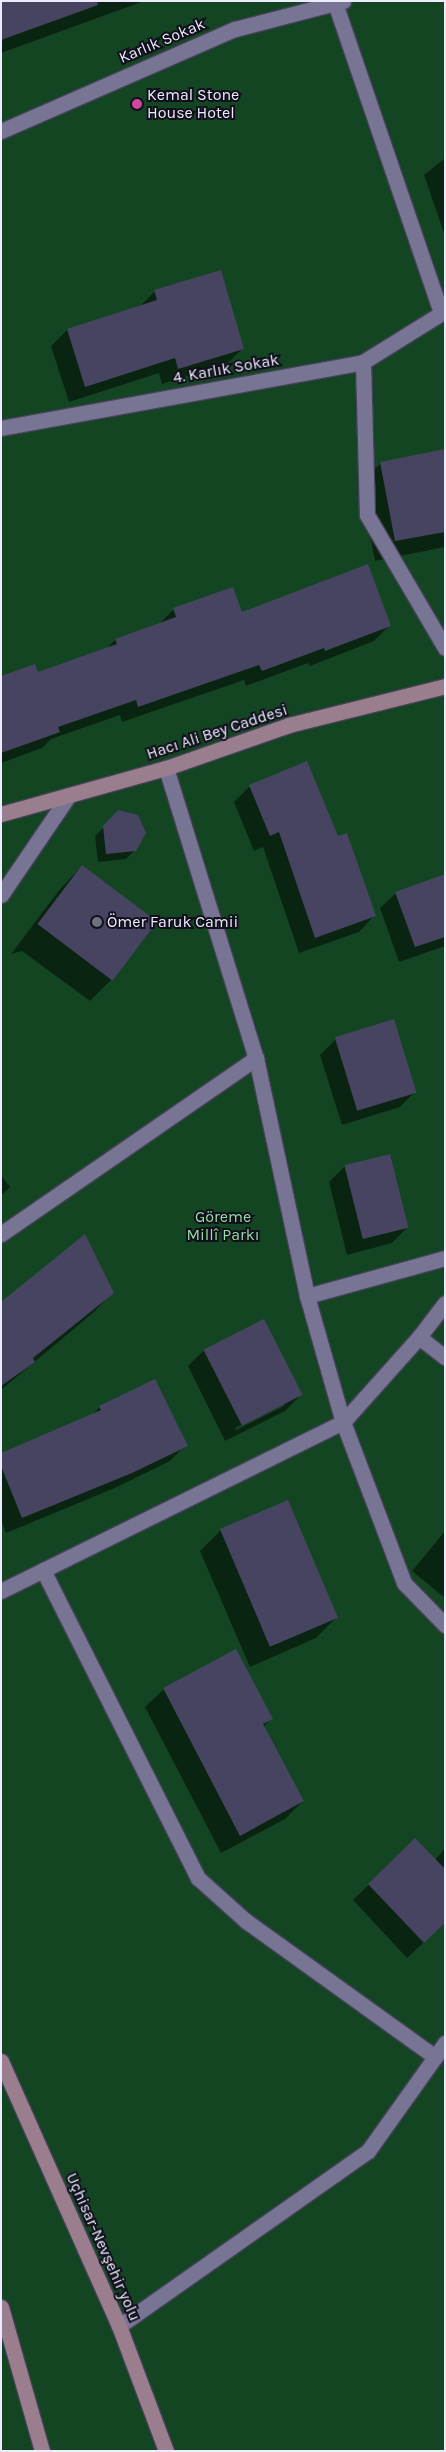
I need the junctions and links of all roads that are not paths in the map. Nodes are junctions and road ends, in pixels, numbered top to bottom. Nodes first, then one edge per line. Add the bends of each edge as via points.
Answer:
1 (339, 2) edge
2 (1, 131) edge
3 (443, 312) edge
4 (363, 362) junction
5 (1, 428) edge
6 (445, 648) edge
7 (445, 686) edge
8 (166, 768) junction
9 (69, 795) junction
10 (1, 814) edge
11 (1, 895) edge
12 (256, 1058) junction
13 (1, 1234) edge
14 (445, 1258) edge
15 (307, 1296) junction
16 (445, 1303) edge
17 (419, 1337) junction
18 (445, 1357) edge
19 (343, 1422) junction
20 (43, 1570) junction
21 (1, 1591) edge
22 (445, 1625) edge
23 (445, 2043) edge
24 (435, 2057) junction
25 (1, 2061) edge
26 (1, 2307) edge
27 (119, 2326) junction
28 (42, 2451) edge
29 (166, 2451) edge

1 - 2 street, Karlık Sokak via 235,29
1 - 3 street
3 - 4 street, 4. Karlık Sokak
4 - 5 street, 4. Karlık Sokak
4 - 6 street via 367,515
7 - 8 main road, Hacı Ali Bey Caddesi via 289,725
8 - 9 main road, Hacı Ali Bey Caddesi
8 - 12 street
9 - 10 main road, Hacı Ali Bey Caddesi
9 - 11 street
12 - 13 street
12 - 15 street
14 - 15 street
15 - 19 street
16 - 17 street
17 - 18 street
17 - 19 street
19 - 20 street
19 - 22 street via 404,1583
20 - 21 street
20 - 24 street via 198,1878 246,1921
23 - 24 street
24 - 27 street via 368,2151
25 - 27 main road, Uçhisar-Nevşehir yolu
26 - 28 main road
27 - 29 main road, Uçhisar-Nevşehir yolu

